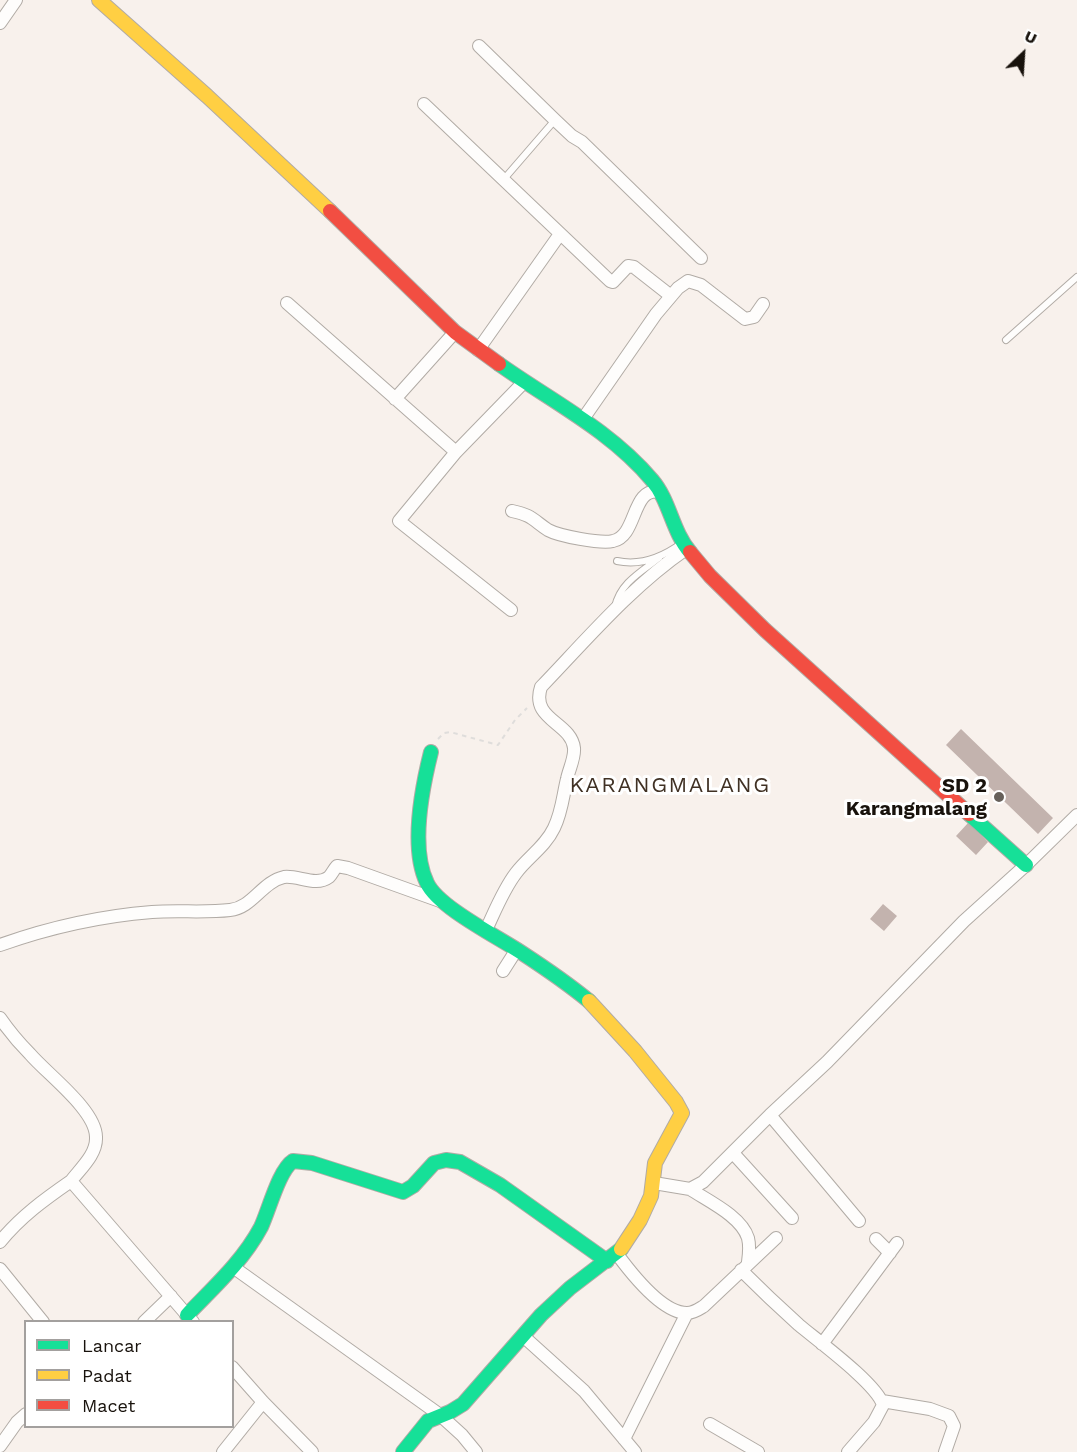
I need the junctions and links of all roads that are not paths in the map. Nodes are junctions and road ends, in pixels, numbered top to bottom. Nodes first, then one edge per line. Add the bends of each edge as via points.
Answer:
1 (16, 0) edge
2 (99, 0) edge
3 (0, 23) edge
4 (479, 46) dead end
5 (424, 104) dead end
6 (555, 120) junction
7 (504, 179) junction
8 (560, 234) junction
9 (701, 258) dead end
10 (1077, 277) edge
11 (671, 296) junction
12 (287, 303) dead end
13 (763, 304) dead end
14 (455, 332) junction
15 (1006, 340) dead end
16 (478, 350) junction
17 (524, 382) junction
18 (395, 399) junction
19 (583, 419) junction
20 (456, 452) junction
21 (662, 494) junction
22 (512, 511) dead end
23 (684, 546) junction
24 (660, 557) junction
25 (617, 561) dead end
26 (615, 609) junction
27 (511, 610) dead end
28 (431, 752) road end
29 (1077, 815) edge
30 (1026, 865) junction
31 (444, 902) junction
32 (486, 930) junction
33 (0, 945) edge
34 (517, 949) junction
35 (503, 970) dead end
36 (0, 1018) edge
37 (770, 1115) junction
38 (733, 1154) junction
39 (71, 1181) junction
40 (654, 1183) junction
41 (690, 1189) junction
42 (792, 1218) dead end
43 (859, 1221) dead end
44 (776, 1238) dead end
45 (876, 1239) dead end
46 (0, 1242) edge
47 (612, 1258) junction
48 (745, 1266) junction
49 (233, 1267) junction
50 (0, 1269) edge
51 (171, 1296) junction
52 (687, 1313) junction
53 (190, 1318) edge
54 (41, 1320) edge
55 (146, 1320) edge
56 (523, 1336) junction
57 (822, 1344) junction
58 (234, 1369) edge
59 (882, 1401) junction
60 (263, 1402) junction
61 (440, 1415) junction
62 (24, 1416) edge
63 (710, 1424) dead end
64 (624, 1439) junction
65 (0, 1446) edge
66 (223, 1452) edge
67 (312, 1452) edge
68 (402, 1452) edge
69 (476, 1452) edge
70 (635, 1452) edge
71 (758, 1452) edge
72 (848, 1452) edge
73 (945, 1452) edge

1 - 3 street
2 - 14 street via 312,193
4 - 6 street
5 - 7 street
6 - 7 lane
6 - 9 street via 582,141
7 - 8 street
8 - 11 street via 610,281 614,282 628,266 634,267
8 - 16 street
10 - 15 lane
11 - 13 street via 693,281 746,319 754,317
11 - 19 street
12 - 18 street
14 - 16 street
14 - 18 street
16 - 17 street
17 - 19 street
17 - 20 street
18 - 20 street
19 - 21 street via 633,459
20 - 27 street via 399,520
21 - 22 street via 652,490 644,494 622,537 610,542 560,535 527,514
21 - 23 street
23 - 24 lane
23 - 26 street
23 - 30 street via 765,630
24 - 25 lane via 628,563
24 - 26 lane via 623,587
26 - 32 street via 541,687 538,700 544,712 573,742 574,756 552,832 515,874
28 - 31 street via 420,811 422,858 427,883
29 - 30 street
30 - 37 street via 964,921
31 - 32 street
31 - 33 street via 335,867 328,878 314,881 286,877 270,883 252,900 232,910 125,915 34,933
32 - 34 street
34 - 35 street
34 - 40 street via 600,1011 681,1109 680,1119 655,1163
36 - 39 street via 79,1104 94,1126 97,1139 93,1153
37 - 38 street
37 - 43 street
38 - 41 street
38 - 42 street
39 - 46 street via 26,1214
39 - 51 street
40 - 41 street
40 - 47 street via 640,1220
41 - 48 street via 744,1230 749,1245
44 - 48 street
45 - 57 street via 893,1248
47 - 49 street via 456,1161 437,1162 403,1192 296,1160 286,1167 256,1236
47 - 52 street via 674,1310
47 - 56 street via 559,1297
48 - 52 street via 704,1306
48 - 57 street
49 - 53 street
49 - 61 street
50 - 54 street
51 - 53 street
51 - 55 street
52 - 64 street
56 - 61 street via 463,1404
56 - 64 street via 584,1391
57 - 59 street
58 - 60 street
59 - 72 street via 878,1416
59 - 73 street via 930,1408 949,1416 954,1426
60 - 66 street
60 - 67 street
61 - 68 street via 428,1421
61 - 69 street
62 - 65 street
63 - 71 street
64 - 70 street

